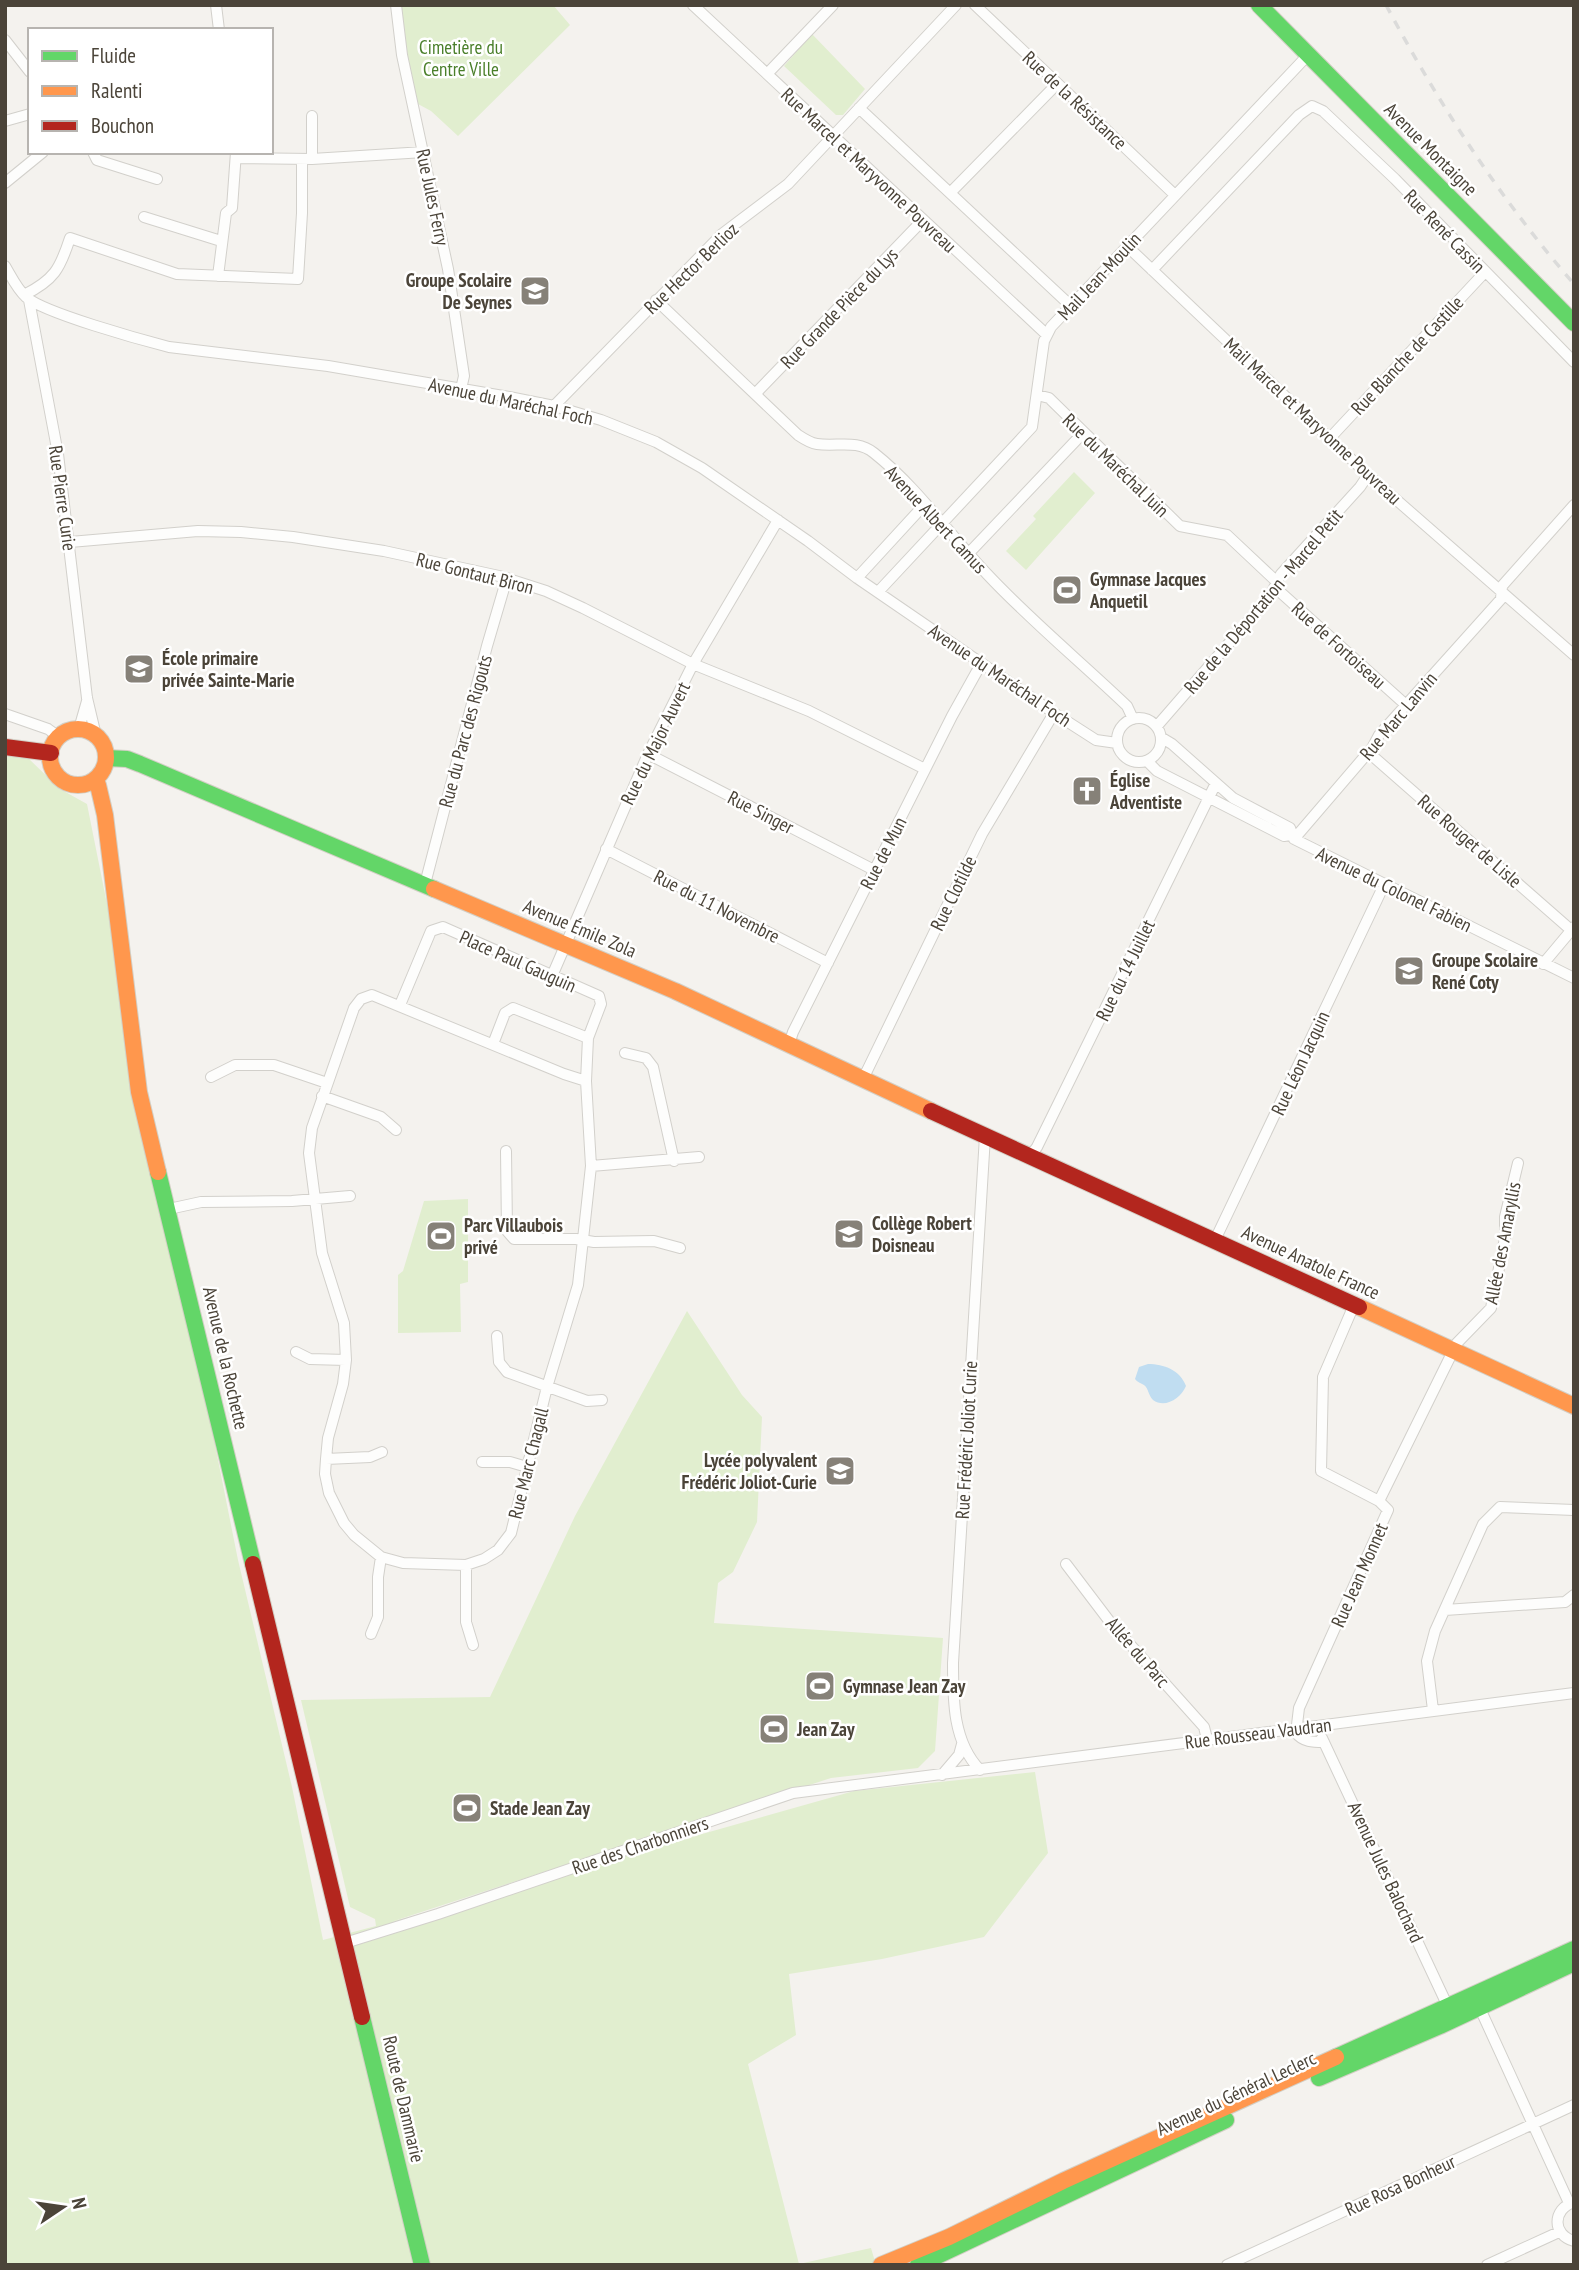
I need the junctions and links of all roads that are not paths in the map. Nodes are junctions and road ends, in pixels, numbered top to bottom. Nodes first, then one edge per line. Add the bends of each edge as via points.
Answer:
1 (216, 5) edge
2 (396, 5) edge
3 (693, 5) edge
4 (833, 5) edge
5 (956, 5) edge
6 (975, 5) edge
7 (1259, 5) edge
8 (219, 28) edge
9 (5, 40) edge
10 (1308, 55) junction
11 (28, 69) edge
12 (767, 74) junction
13 (1057, 84) junction
14 (1312, 106) joint
15 (859, 108) junction
16 (28, 115) edge
17 (312, 116) dead end
18 (5, 121) edge
19 (833, 136) junction
20 (424, 152) junction
21 (41, 154) edge
22 (236, 155) edge
23 (95, 156) edge
24 (307, 159) junction
25 (157, 179) dead end
26 (5, 183) edge
27 (950, 193) junction
28 (1175, 195) junction
29 (144, 217) dead end
30 (922, 220) junction
31 (221, 241) junction
32 (1127, 246) junction
33 (5, 266) edge
34 (1152, 270) junction
35 (1485, 272) junction
36 (218, 276) junction
37 (26, 298) junction
38 (656, 300) junction
39 (1071, 306) junction
40 (1574, 323) edge
41 (1046, 334) junction
42 (1574, 362) edge
43 (461, 389) junction
44 (755, 394) junction
45 (1037, 395) junction
46 (554, 406) junction
47 (1059, 410) junction
48 (1034, 413) junction
49 (1083, 433) junction
50 (1329, 438) junction
51 (1368, 475) junction
52 (925, 505) junction
53 (1574, 505) edge
54 (778, 520) junction
55 (942, 522) junction
56 (70, 542) junction
57 (968, 554) junction
58 (507, 578) junction
59 (857, 578) junction
60 (1278, 582) junction
61 (878, 592) junction
62 (1501, 592) junction
63 (1574, 655) edge
64 (693, 664) junction
65 (981, 664) junction
66 (87, 698) junction
67 (1406, 705) junction
68 (1054, 713) junction
69 (5, 714) edge
70 (1133, 719) junction
71 (1157, 726) junction
72 (79, 729) junction
73 (96, 736) junction
74 (60, 737) junction
75 (1161, 738) junction
76 (1117, 743) junction
77 (5, 747) edge
78 (1368, 752) junction
79 (51, 753) junction
80 (648, 754) junction
81 (106, 758) junction
82 (1147, 761) junction
83 (925, 769) junction
84 (94, 780) junction
85 (1216, 783) junction
86 (1213, 799) junction
87 (1292, 837) junction
88 (606, 849) junction
89 (874, 870) junction
90 (425, 884) junction
91 (1384, 885) junction
92 (1572, 929) edge
93 (566, 944) junction
94 (828, 963) junction
95 (1543, 964) junction
96 (552, 976) junction
97 (1574, 978) edge
98 (601, 1004) joint
99 (400, 1005) junction
100 (588, 1038) junction
101 (493, 1044) junction
102 (789, 1044) junction
103 (625, 1053) dead end
104 (211, 1077) dead end
105 (863, 1079) junction
106 (586, 1081) junction
107 (327, 1083) junction
108 (322, 1097) junction
109 (396, 1130) dead end
110 (985, 1136) junction
111 (506, 1151) dead end
112 (1030, 1156) junction
113 (699, 1157) dead end
114 (674, 1161) junction
115 (1518, 1163) dead end
116 (591, 1166) junction
117 (350, 1196) dead end
118 (316, 1198) junction
119 (169, 1209) junction
120 (584, 1240) junction
121 (1215, 1240) junction
122 (680, 1248) dead end
123 (1354, 1305) junction
124 (497, 1336) dead end
125 (1453, 1351) junction
126 (296, 1352) dead end
127 (346, 1360) junction
128 (547, 1387) junction
129 (602, 1400) dead end
130 (1574, 1406) edge
131 (382, 1452) dead end
132 (326, 1458) junction
133 (482, 1462) dead end
134 (527, 1468) junction
135 (1379, 1501) junction
136 (1574, 1510) edge
137 (381, 1557) junction
138 (1066, 1563) dead end
139 (466, 1565) junction
140 (1574, 1595) edge
141 (1445, 1610) junction
142 (371, 1633) dead end
143 (472, 1645) dead end
144 (1574, 1693) edge
145 (1433, 1710) junction
146 (1316, 1726) junction
147 (1296, 1728) junction
148 (1207, 1740) junction
149 (1324, 1742) junction
150 (962, 1744) junction
151 (980, 1770) junction
152 (942, 1775) junction
153 (345, 1943) junction
154 (1574, 1949) edge
155 (1574, 1963) edge
156 (1476, 2000) junction
157 (1451, 2012) junction
158 (1574, 2105) edge
159 (1533, 2123) junction
160 (1572, 2203) edge
161 (1559, 2232) junction
162 (1574, 2241) edge
163 (934, 2252) edge
164 (916, 2261) edge
165 (422, 2265) edge
166 (881, 2265) edge
167 (1227, 2265) edge
168 (1487, 2265) edge

1 - 8 street
2 - 20 street, Rue Jules Ferry
3 - 12 street, Rue Marcel et Maryvonne Pouvreau
4 - 12 street
5 - 15 street, Rue Hector Berlioz
6 - 13 street, Rue de la Résistance
7 - 10 main road, Avenue Montaigne
9 - 11 street
10 - 28 street, Mail Jean-Moulin
10 - 40 main road, Avenue Montaigne
12 - 19 street, Rue Marcel et Maryvonne Pouvreau
13 - 27 street
13 - 28 street, Rue de la Résistance
14 - 34 street, Mail Jean-Moulin
14 - 35 street, Rue René Cassin via 1323,111 1395,179
15 - 19 street, Rue Hector Berlioz
15 - 27 street
16 - 18 street
17 - 24 street
19 - 30 street, Rue Marcel et Maryvonne Pouvreau
19 - 38 street, Rue Hector Berlioz via 788,184 722,234
20 - 24 street
20 - 43 street, Rue Jules Ferry via 450,281 464,376
21 - 26 street
22 - 24 street
22 - 31 street via 232,208 226,213
23 - 25 street
24 - 36 street via 298,279
27 - 39 street
28 - 32 street, Mail Jean-Moulin
29 - 31 street
30 - 41 street, Rue Marcel et Maryvonne Pouvreau
30 - 44 street, Rue Grande Pièce du Lys
31 - 36 street
32 - 34 street, Mail Marcel et Maryvonne Pouvreau
32 - 39 street, Mail Jean-Moulin
33 - 37 street
34 - 50 street, Mail Marcel et Maryvonne Pouvreau
35 - 42 street, Rue René Cassin
35 - 50 street, Rue Blanche de Castille
36 - 37 street via 177,274 70,238 52,277
37 - 43 street, Avenue du Maréchal Foch via 169,347 289,360
37 - 56 street, Rue Pierre Curie via 58,454
38 - 44 street, Avenue Albert Camus
38 - 46 street, Rue Hector Berlioz
39 - 41 street, Mail Jean-Moulin
41 - 45 street, Mail Jean-Moulin
43 - 46 street, Avenue du Maréchal Foch
44 - 52 street, Avenue Albert Camus via 810,442 859,445 874,453
45 - 47 street, Rue du Maréchal Juin via 1049,398
45 - 48 street, Mail Jean-Moulin
46 - 54 street, Avenue du Maréchal Foch via 656,442
47 - 48 street, Rue du Maréchal Juin
47 - 49 street, Rue du Maréchal Juin
48 - 55 street, Mail Jean-Moulin via 1032,427
49 - 57 street
49 - 60 street, Rue du Maréchal Juin via 1180,526 1227,535
50 - 51 street, Mail Marcel et Maryvonne Pouvreau
51 - 60 street, Rue de la Déportation - Marcel Petit
51 - 62 street, Mail Marcel et Maryvonne Pouvreau
52 - 55 street, Avenue Albert Camus
52 - 59 street
53 - 62 street, Rue Marc Lanvin
54 - 59 street, Avenue du Maréchal Foch
54 - 64 street, Rue du Major Auvert
55 - 57 street, Avenue Albert Camus
55 - 61 street, Mail Jean-Moulin
56 - 58 street, Rue Gontaut Biron via 198,531 241,532 384,551
56 - 66 street, Rue Pierre Curie
57 - 70 street, Avenue Albert Camus via 1127,706
58 - 64 street, Rue Gontaut Biron via 583,608
58 - 90 street, Rue du Parc des Rigouts
59 - 61 street, Avenue du Maréchal Foch
60 - 67 street, Rue de Fortoiseau via 1279,591
60 - 71 street, Rue de la Déportation - Marcel Petit
61 - 65 street, Avenue du Maréchal Foch
62 - 63 street, Mail Marcel et Maryvonne Pouvreau
62 - 67 street, Rue Marc Lanvin via 1501,599
64 - 80 street, Rue du Major Auvert
64 - 83 street, Rue Gontaut Biron via 809,711
65 - 68 street, Avenue du Maréchal Foch
65 - 83 street, Rue de Mun
66 - 72 street, Rue Pierre Curie
66 - 73 street, Rue Pierre Curie
67 - 78 street, Rue Marc Lanvin
68 - 76 street, Avenue du Maréchal Foch via 1096,740
68 - 105 street, Rue Clotilde via 982,834
69 - 74 street
70 - 71 street via 1146,719
70 - 76 street via 1122,725
71 - 75 street
72 - 73 main road
72 - 74 main road
73 - 81 main road
74 - 79 main road
75 - 82 street via 1158,752
75 - 85 street
76 - 82 street via 1127,759
77 - 79 main road
78 - 87 street, Rue Marc Lanvin
78 - 92 street, Rue Rouget de Lisle
79 - 84 main road via 55,772 64,781 82,785
80 - 88 street, Rue du Major Auvert
80 - 89 street, Rue Singer
81 - 84 main road
81 - 90 main road, Avenue Émile Zola via 127,759
82 - 86 street via 1157,771
83 - 89 street, Rue de Mun
84 - 119 main road, Avenue de la Rochette via 105,815 139,1092
85 - 86 street, Rue du 14 Juillet
85 - 87 street via 1233,799 1290,828
86 - 87 street, Avenue du Colonel Fabien
86 - 112 street, Rue du 14 Juillet
87 - 91 street, Avenue du Colonel Fabien
88 - 93 street, Rue du Major Auvert
88 - 94 street, Rue du 11 Novembre
89 - 94 street, Rue de Mun
90 - 93 main road, Avenue Émile Zola
91 - 95 street, Avenue du Colonel Fabien
91 - 121 street, Rue Léon Jacquin
92 - 95 street
93 - 96 street, Rue du Major Auvert
93 - 102 main road, Avenue Émile Zola
94 - 102 street, Rue de Mun
95 - 97 street, Avenue du Colonel Fabien
96 - 98 street, Place Paul Gauguin via 599,996
96 - 99 street, Place Paul Gauguin via 443,927 431,931
98 - 100 street, Rue Marc Chagall
99 - 101 street, Rue Marc Chagall
99 - 107 street, Rue Marc Chagall via 372,995 356,1002
100 - 101 street via 513,1008 505,1013
100 - 106 street, Rue Marc Chagall
101 - 106 street, Rue Marc Chagall
102 - 105 main road, Avenue Émile Zola
103 - 114 street via 646,1058 653,1067
104 - 107 street via 235,1065 274,1065
105 - 110 main road, Avenue Émile Zola
106 - 116 street, Rue Marc Chagall
107 - 108 street, Rue Marc Chagall
108 - 109 street via 381,1116
108 - 118 street, Rue Marc Chagall via 309,1153
110 - 112 main road, Avenue Émile Zola
110 - 150 street, Rue Frédéric Joliot Curie via 953,1663
111 - 120 street via 510,1236
112 - 121 main road, Avenue Anatole France
113 - 114 street
114 - 116 street
115 - 125 street, Allée des Amaryllis via 1491,1308
116 - 120 street, Rue Marc Chagall
117 - 118 street
118 - 119 street via 201,1202
118 - 127 street, Rue Marc Chagall via 322,1253 344,1323
119 - 153 main road, Avenue de la Rochette
120 - 122 street via 654,1241
120 - 128 street, Rue Marc Chagall via 578,1285
121 - 123 main road, Avenue Anatole France
123 - 125 main road, Avenue Anatole France
123 - 135 street via 1324,1377 1321,1471
124 - 128 street via 501,1367
125 - 130 main road, Avenue Anatole France
125 - 135 street, Rue Jean Monnet
126 - 127 street via 310,1359
127 - 132 street, Rue Marc Chagall
128 - 129 street via 587,1401
128 - 134 street, Rue Marc Chagall
131 - 132 street via 370,1457
132 - 137 street, Rue Marc Chagall via 325,1474 336,1510 354,1535
133 - 134 street via 510,1462
134 - 139 street, Rue Marc Chagall via 511,1533 498,1550
135 - 147 street, Rue Jean Monnet via 1388,1510 1299,1708
136 - 141 street via 1500,1507 1483,1524
137 - 139 street, Rue Marc Chagall via 424,1565
137 - 142 street via 378,1617
138 - 148 street, Allée du Parc via 1110,1622 1204,1727
139 - 143 street via 466,1622
140 - 141 street via 1565,1602
141 - 145 street via 1427,1661
144 - 145 street, Rue Rousseau Vaudran
145 - 146 street, Rue Rousseau Vaudran
146 - 147 street, Rue Rousseau Vaudran
146 - 149 street, Avenue Jules Balochard
147 - 148 street, Rue Rousseau Vaudran
147 - 149 street via 1300,1738
148 - 151 street, Rue Rousseau Vaudran
149 - 157 street, Avenue Jules Balochard
150 - 151 street, Rue Frédéric Joliot Curie
150 - 152 street
151 - 152 street, Rue Rousseau Vaudran
152 - 153 street, Rue des Charbonniers via 793,1793
153 - 165 main road, Route de Dammarie
154 - 156 main road, Avenue du Général Leclerc
155 - 156 main road, Avenue du Général Leclerc
156 - 157 main road, Avenue du Général Leclerc
156 - 159 street
157 - 163 main road, Avenue du Général Leclerc via 1223,2122
158 - 159 street, Rue Rosa Bonheur
159 - 160 street
159 - 167 street, Rue Rosa Bonheur
160 - 161 street via 1563,2207 1557,2219
161 - 162 street
161 - 168 street
163 - 164 main road, Avenue du Général Leclerc
164 - 166 main road, Avenue du Général Leclerc

